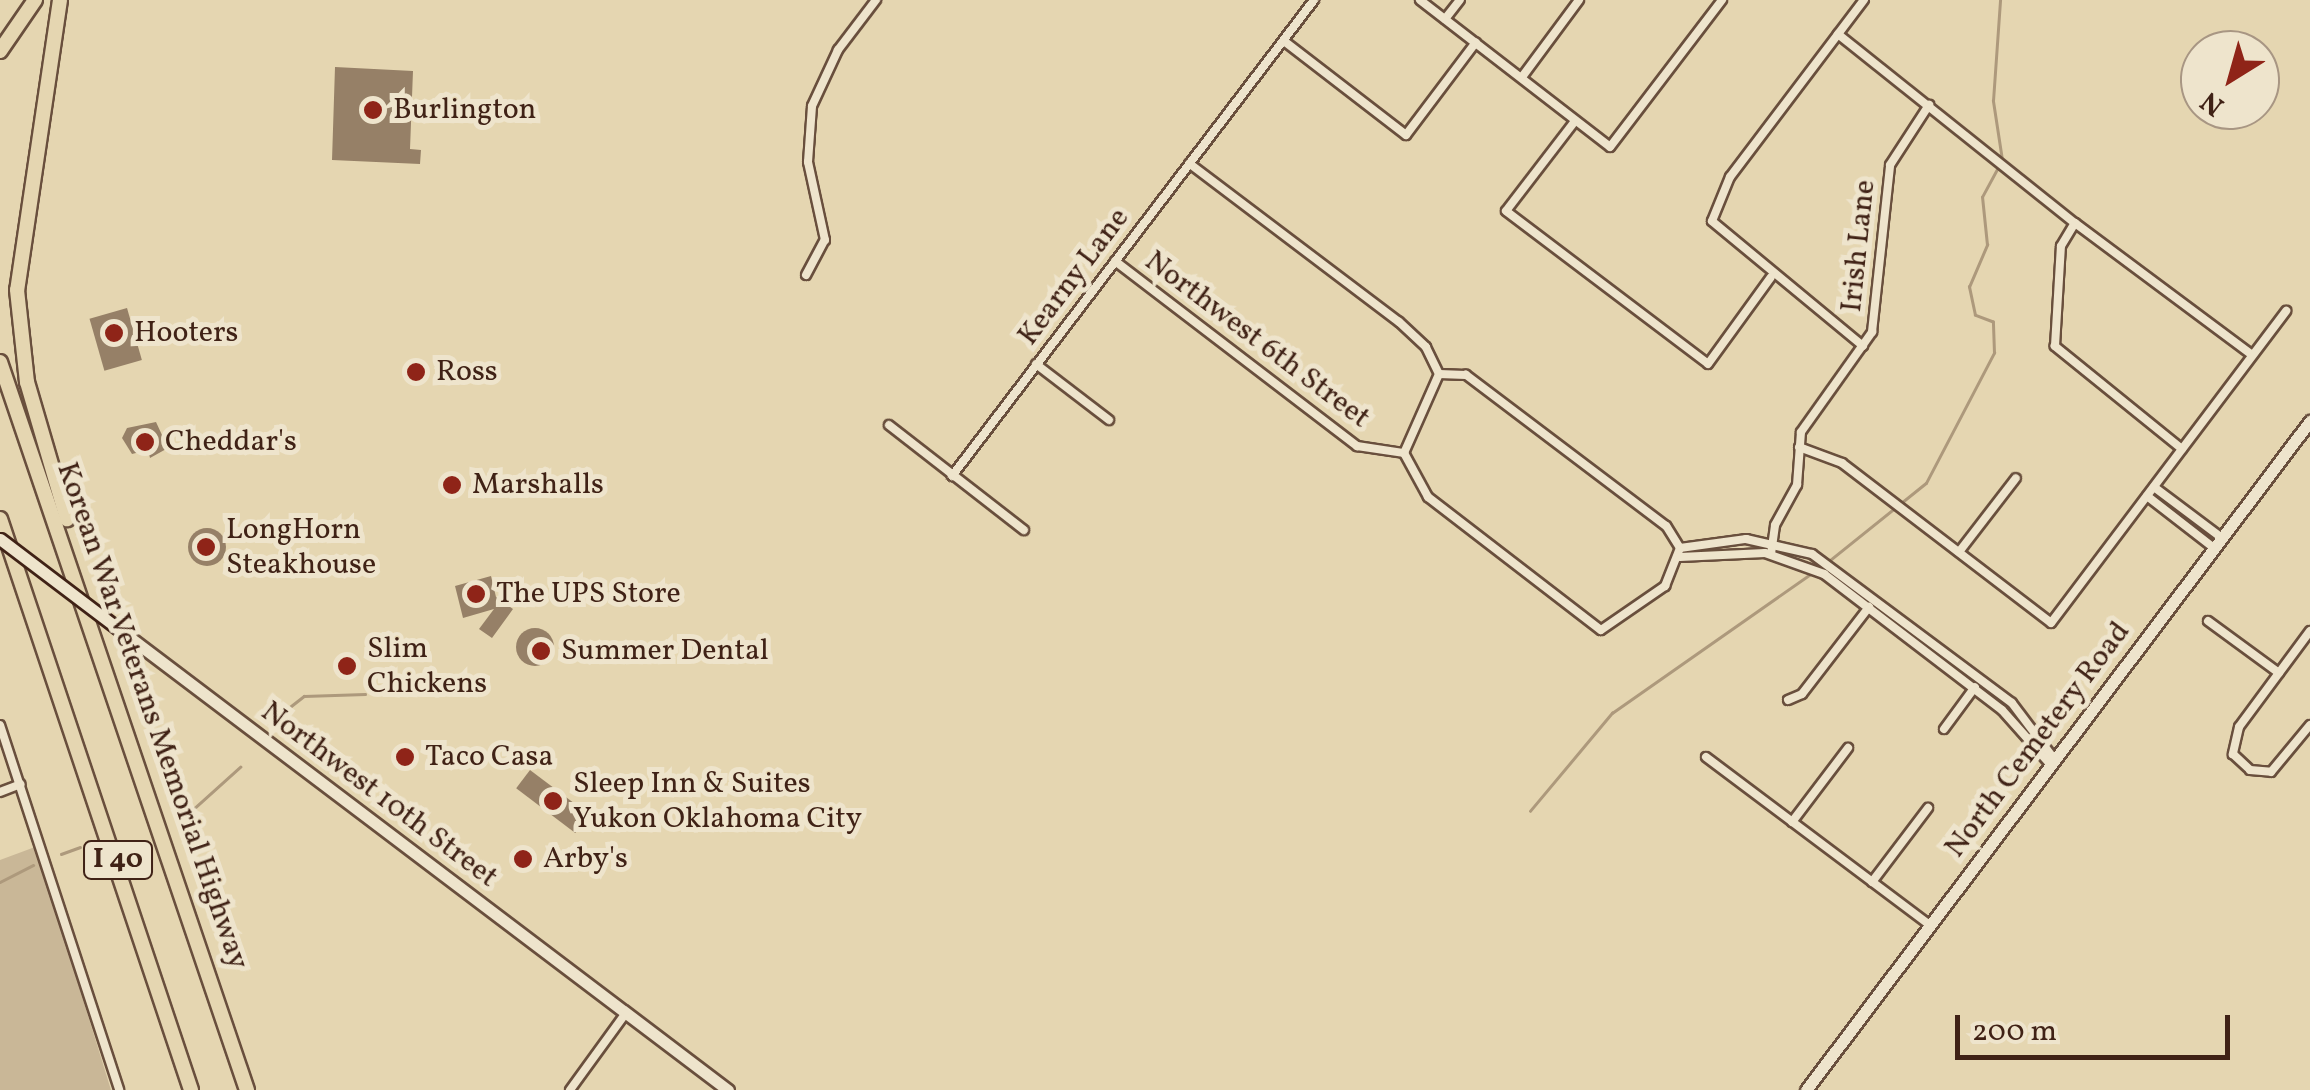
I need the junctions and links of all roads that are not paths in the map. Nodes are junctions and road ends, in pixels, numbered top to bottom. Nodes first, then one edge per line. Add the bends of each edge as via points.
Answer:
1 (35, 0) edge
2 (60, 0) edge
3 (876, 0) edge
4 (1314, 0) edge
5 (1420, 0) edge
6 (1460, 0) edge
7 (1579, 0) edge
8 (1722, 0) edge
9 (1864, 0) edge
10 (1445, 19) junction
11 (1838, 34) junction
12 (1284, 41) junction
13 (1476, 42) junction
14 (0, 51) edge
15 (1522, 77) junction
16 (1929, 104) junction
17 (1575, 121) junction
18 (1189, 164) junction
19 (2075, 223) junction
20 (1114, 261) junction
21 (806, 274) dead end
22 (1771, 277) junction
23 (2286, 311) dead end
24 (1863, 346) junction
25 (2252, 355) junction
26 (0, 362) edge
27 (1036, 364) junction
28 (1439, 374) junction
29 (1109, 420) dead end
30 (2310, 421) edge
31 (888, 425) dead end
32 (1799, 447) junction
33 (2182, 448) junction
34 (1404, 453) junction
35 (952, 476) junction
36 (2016, 478) dead end
37 (2154, 487) junction
38 (2147, 496) junction
39 (0, 519) edge
40 (1024, 530) dead end
41 (0, 540) edge
42 (1771, 542) junction
43 (2218, 543) junction
44 (1680, 552) junction
45 (1959, 552) junction
46 (1771, 554) junction
47 (76, 567) junction
48 (1874, 599) junction
49 (1869, 608) junction
50 (2208, 621) dead end
51 (2310, 631) edge
52 (2279, 674) junction
53 (1981, 679) junction
54 (1974, 688) junction
55 (1788, 700) dead end
56 (0, 725) edge
57 (2310, 725) edge
58 (1944, 728) dead end
59 (1848, 748) dead end
60 (1706, 757) dead end
61 (2053, 762) junction
62 (21, 784) junction
63 (0, 792) edge
64 (1928, 808) dead end
65 (1792, 822) junction
66 (1872, 882) junction
67 (1930, 925) junction
68 (627, 1012) junction
69 (119, 1090) edge
70 (191, 1090) edge
71 (247, 1090) edge
72 (570, 1090) edge
73 (728, 1090) edge
74 (1806, 1090) edge

1 - 14 highway
2 - 47 highway via 17,290 27,382
3 - 21 street via 838,50 812,106 808,162 825,240
4 - 12 street, Kearny Lane
5 - 10 street
6 - 10 street
7 - 15 street
8 - 17 street via 1610,147
9 - 11 street
10 - 13 street
11 - 16 street
11 - 22 street via 1730,177 1712,221
12 - 13 street via 1406,135
12 - 18 street, Kearny Lane
13 - 15 street
15 - 17 street
16 - 19 street
16 - 24 street, Irish Lane via 1890,165 1877,318
17 - 22 street via 1506,211 1708,364
18 - 20 street, Kearny Lane
18 - 28 street via 1399,322 1426,347
19 - 25 street
19 - 33 street via 2061,246 2054,346
20 - 27 street, Kearny Lane
20 - 34 street, Northwest 6th Street via 1357,446
22 - 24 street
23 - 25 street
24 - 32 street, Irish Lane via 1801,432
25 - 33 street
26 - 47 highway, Korean War Veterans Memorial Highway / I 40
27 - 29 street
27 - 35 street, Kearny Lane
28 - 34 street
28 - 44 street via 1466,374 1666,526
30 - 43 main road, North Cemetery Road
31 - 35 street
32 - 42 street, Irish Lane via 1798,485
32 - 45 street via 1842,463
33 - 37 street
34 - 44 street via 1428,497 1601,630 1660,590
35 - 40 street
36 - 45 street
37 - 38 street
37 - 43 street
38 - 43 street
38 - 45 street via 2051,622
39 - 70 highway, I 40
41 - 68 main road, Northwest 10th Street, bridge
42 - 44 street
42 - 46 street, Irish Lane
42 - 48 street via 1812,554
43 - 61 main road, North Cemetery Road
44 - 46 street
46 - 49 street via 1824,574
47 - 71 highway, Korean War Veterans Memorial Highway / I 40
48 - 49 street
48 - 53 street
49 - 54 street
49 - 55 street via 1802,694
50 - 52 street
51 - 52 street
52 - 57 street via 2234,736 2233,754 2250,770 2281,766
53 - 54 street
53 - 61 street via 2012,703
54 - 58 street
54 - 61 street
56 - 62 street
59 - 65 street
60 - 65 street
61 - 67 main road, North Cemetery Road
62 - 63 street
62 - 69 street
64 - 66 street
65 - 66 street
66 - 67 street
67 - 74 main road, North Cemetery Road
68 - 72 street
68 - 73 main road, Northwest 10th Street

